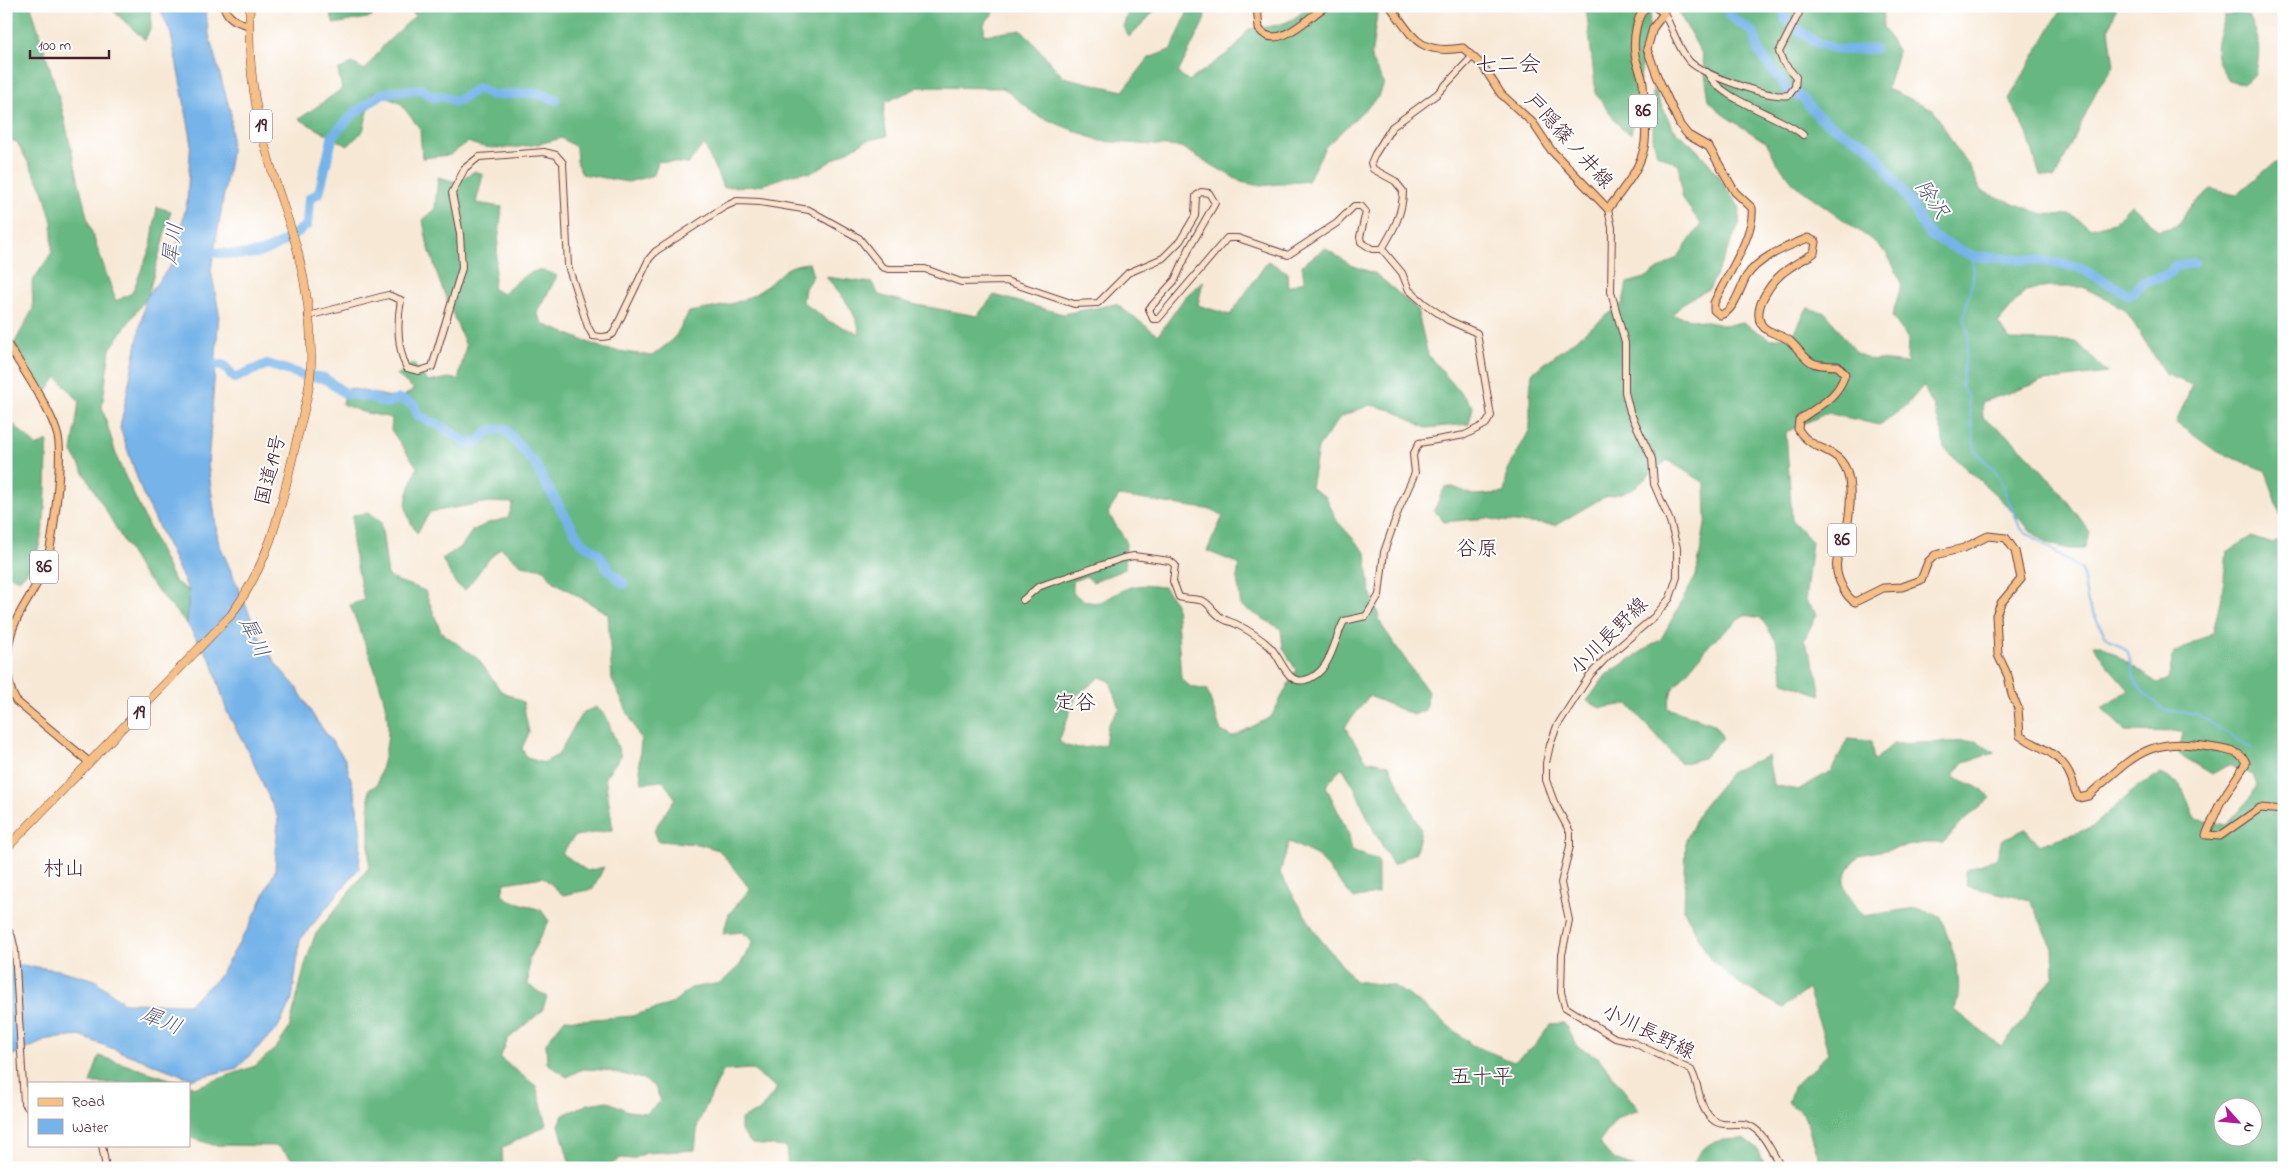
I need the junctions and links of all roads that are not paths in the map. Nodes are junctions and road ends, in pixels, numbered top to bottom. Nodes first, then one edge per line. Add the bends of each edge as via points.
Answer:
1 (224, 6) edge
2 (250, 6) edge
3 (1257, 6) edge
4 (1326, 6) edge
5 (1390, 6) edge
6 (1647, 6) edge
7 (1654, 6) edge
8 (1797, 6) edge
9 (1664, 13) junction
10 (249, 25) junction
11 (1472, 57) junction
12 (1707, 72) junction
13 (1804, 135) dead end
14 (1608, 209) junction
15 (1382, 249) junction
16 (308, 316) junction
17 (6, 342) edge
18 (1023, 600) dead end
19 (89, 762) junction
20 (2284, 810) edge
21 (6, 849) edge
22 (6, 926) edge
23 (28, 1108) edge
24 (102, 1146) edge
25 (106, 1168) edge
26 (1782, 1168) edge

1 - 10 main road via 238,23
2 - 10 highway, 国道19号 / 19
3 - 4 main road via 1259,29 1274,38
5 - 11 main road, 戸隠篠ノ井線 via 1419,44 1431,49 1463,48
6 - 14 main road, 戸隠篠ノ井線 / 86 via 1638,22 1635,42 1643,82 1645,141 1632,176
7 - 9 main road
8 - 12 street via 1799,12 1779,52 1796,77 1795,87 1789,95 1770,95
9 - 12 street via 1688,59
9 - 20 main road, 86 via 1653,28 1647,49 1657,76 1680,125 1688,135 1709,147 1735,192 1752,208 1752,221 1741,252 1714,303 1714,310 1720,315 1727,312 1747,275 1764,259 1808,238 1817,245 1814,252 1777,278 1760,304 1760,319 1766,330 1790,341 1807,360 1818,365 1838,366 1845,374 1834,397 1799,420 1798,429 1807,440 1836,454 1844,463 1850,488 1846,533 1835,567 1850,600 1859,601 1882,588 1913,585 1921,580 1928,562 1935,555 1964,548 1988,536 2006,538 2015,550 2021,579 2001,603 1996,615 1998,655 2018,708 2020,736 2057,756 2071,776 2080,798 2088,796 2136,754 2170,744 2187,744 2230,751 2240,755 2246,763 2220,803 2206,834 2220,836 2260,808
10 - 16 highway, 国道19号 / 19 via 250,63 258,115 295,243
11 - 14 main road, 戸隠篠ノ井線 via 1483,66 1501,94 1533,123 1552,150
11 - 15 street via 1437,94 1392,127 1375,154 1371,163 1373,169 1395,181 1403,191 1396,225
12 - 13 street via 1711,82 1756,110 1785,121
14 - 26 street, 小川長野線 via 1612,228 1611,292 1625,343 1624,392 1652,459 1654,484 1670,521 1677,548 1677,577 1670,598 1590,675 1550,745 1546,780 1570,832 1561,883 1569,920 1562,955 1561,992 1565,1007 1577,1016 1615,1038 1632,1042 1690,1070 1710,1118 1718,1124 1751,1125
15 - 16 street via 1372,249 1361,242 1366,212 1361,206 1354,206 1337,223 1288,255 1238,238 1227,238 1158,320 1153,319 1149,309 1175,280 1210,215 1215,203 1210,193 1201,192 1196,196 1191,226 1163,258 1120,278 1098,303 1083,305 1006,281 961,282 925,269 888,269 882,267 859,238 809,210 760,202 737,202 724,207 648,259 613,334 605,338 593,336 588,327 568,266 563,163 556,155 544,152 479,157 465,168 456,182 452,199 460,234 462,268 432,367 419,371 407,368 401,350 401,300 396,296 388,295
15 - 18 street via 1402,273 1410,290 1425,304 1448,320 1477,333 1491,416 1486,424 1465,435 1419,443 1413,455 1415,473 1398,509 1384,552 1376,603 1366,616 1344,621 1328,659 1319,671 1305,680 1290,676 1272,649 1256,637 1222,618 1204,602 1179,597 1173,581 1175,565 1170,561 1134,556 1123,558 1049,583
16 - 19 highway, 国道19号 / 19 via 310,379 280,510 259,571 230,615
17 - 19 main road, 86 via 40,398 59,442 54,521 46,563 12,627 7,658 9,688 16,701
19 - 21 highway, 国道19号 / 19
22 - 23 street via 15,950 24,1103
24 - 25 street

